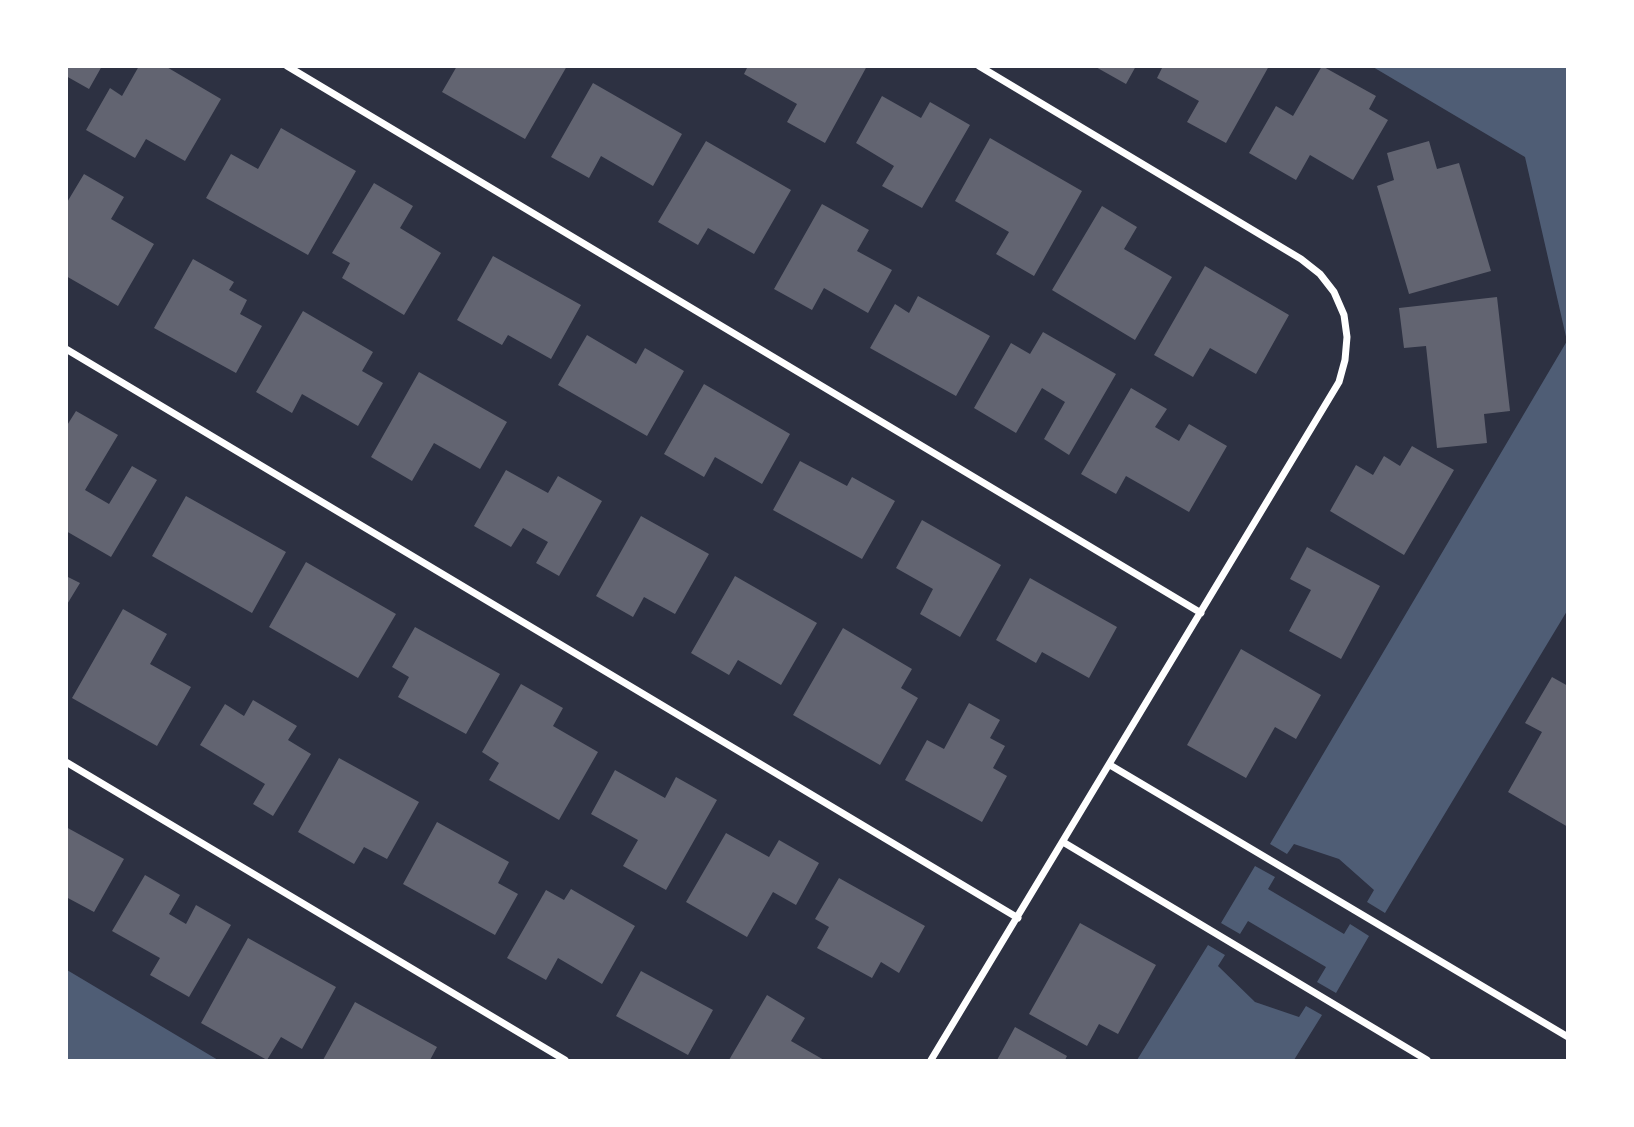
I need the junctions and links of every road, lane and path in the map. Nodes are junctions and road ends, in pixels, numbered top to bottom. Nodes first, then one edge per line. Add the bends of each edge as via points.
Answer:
1 (288, 66) edge
2 (979, 66) edge
3 (66, 349) edge
4 (1201, 613) junction
5 (66, 762) edge
6 (1110, 765) junction
7 (1063, 842) junction
8 (1018, 918) junction
9 (1567, 1037) edge
10 (565, 1060) edge
11 (931, 1060) edge
12 (1427, 1060) edge

1 - 4 street
2 - 4 street via 1301,259 1334,292 1344,315 1347,337 1339,382
3 - 8 street
4 - 6 street
5 - 10 street
6 - 7 street
6 - 9 street
7 - 8 street
7 - 12 street
8 - 11 street

